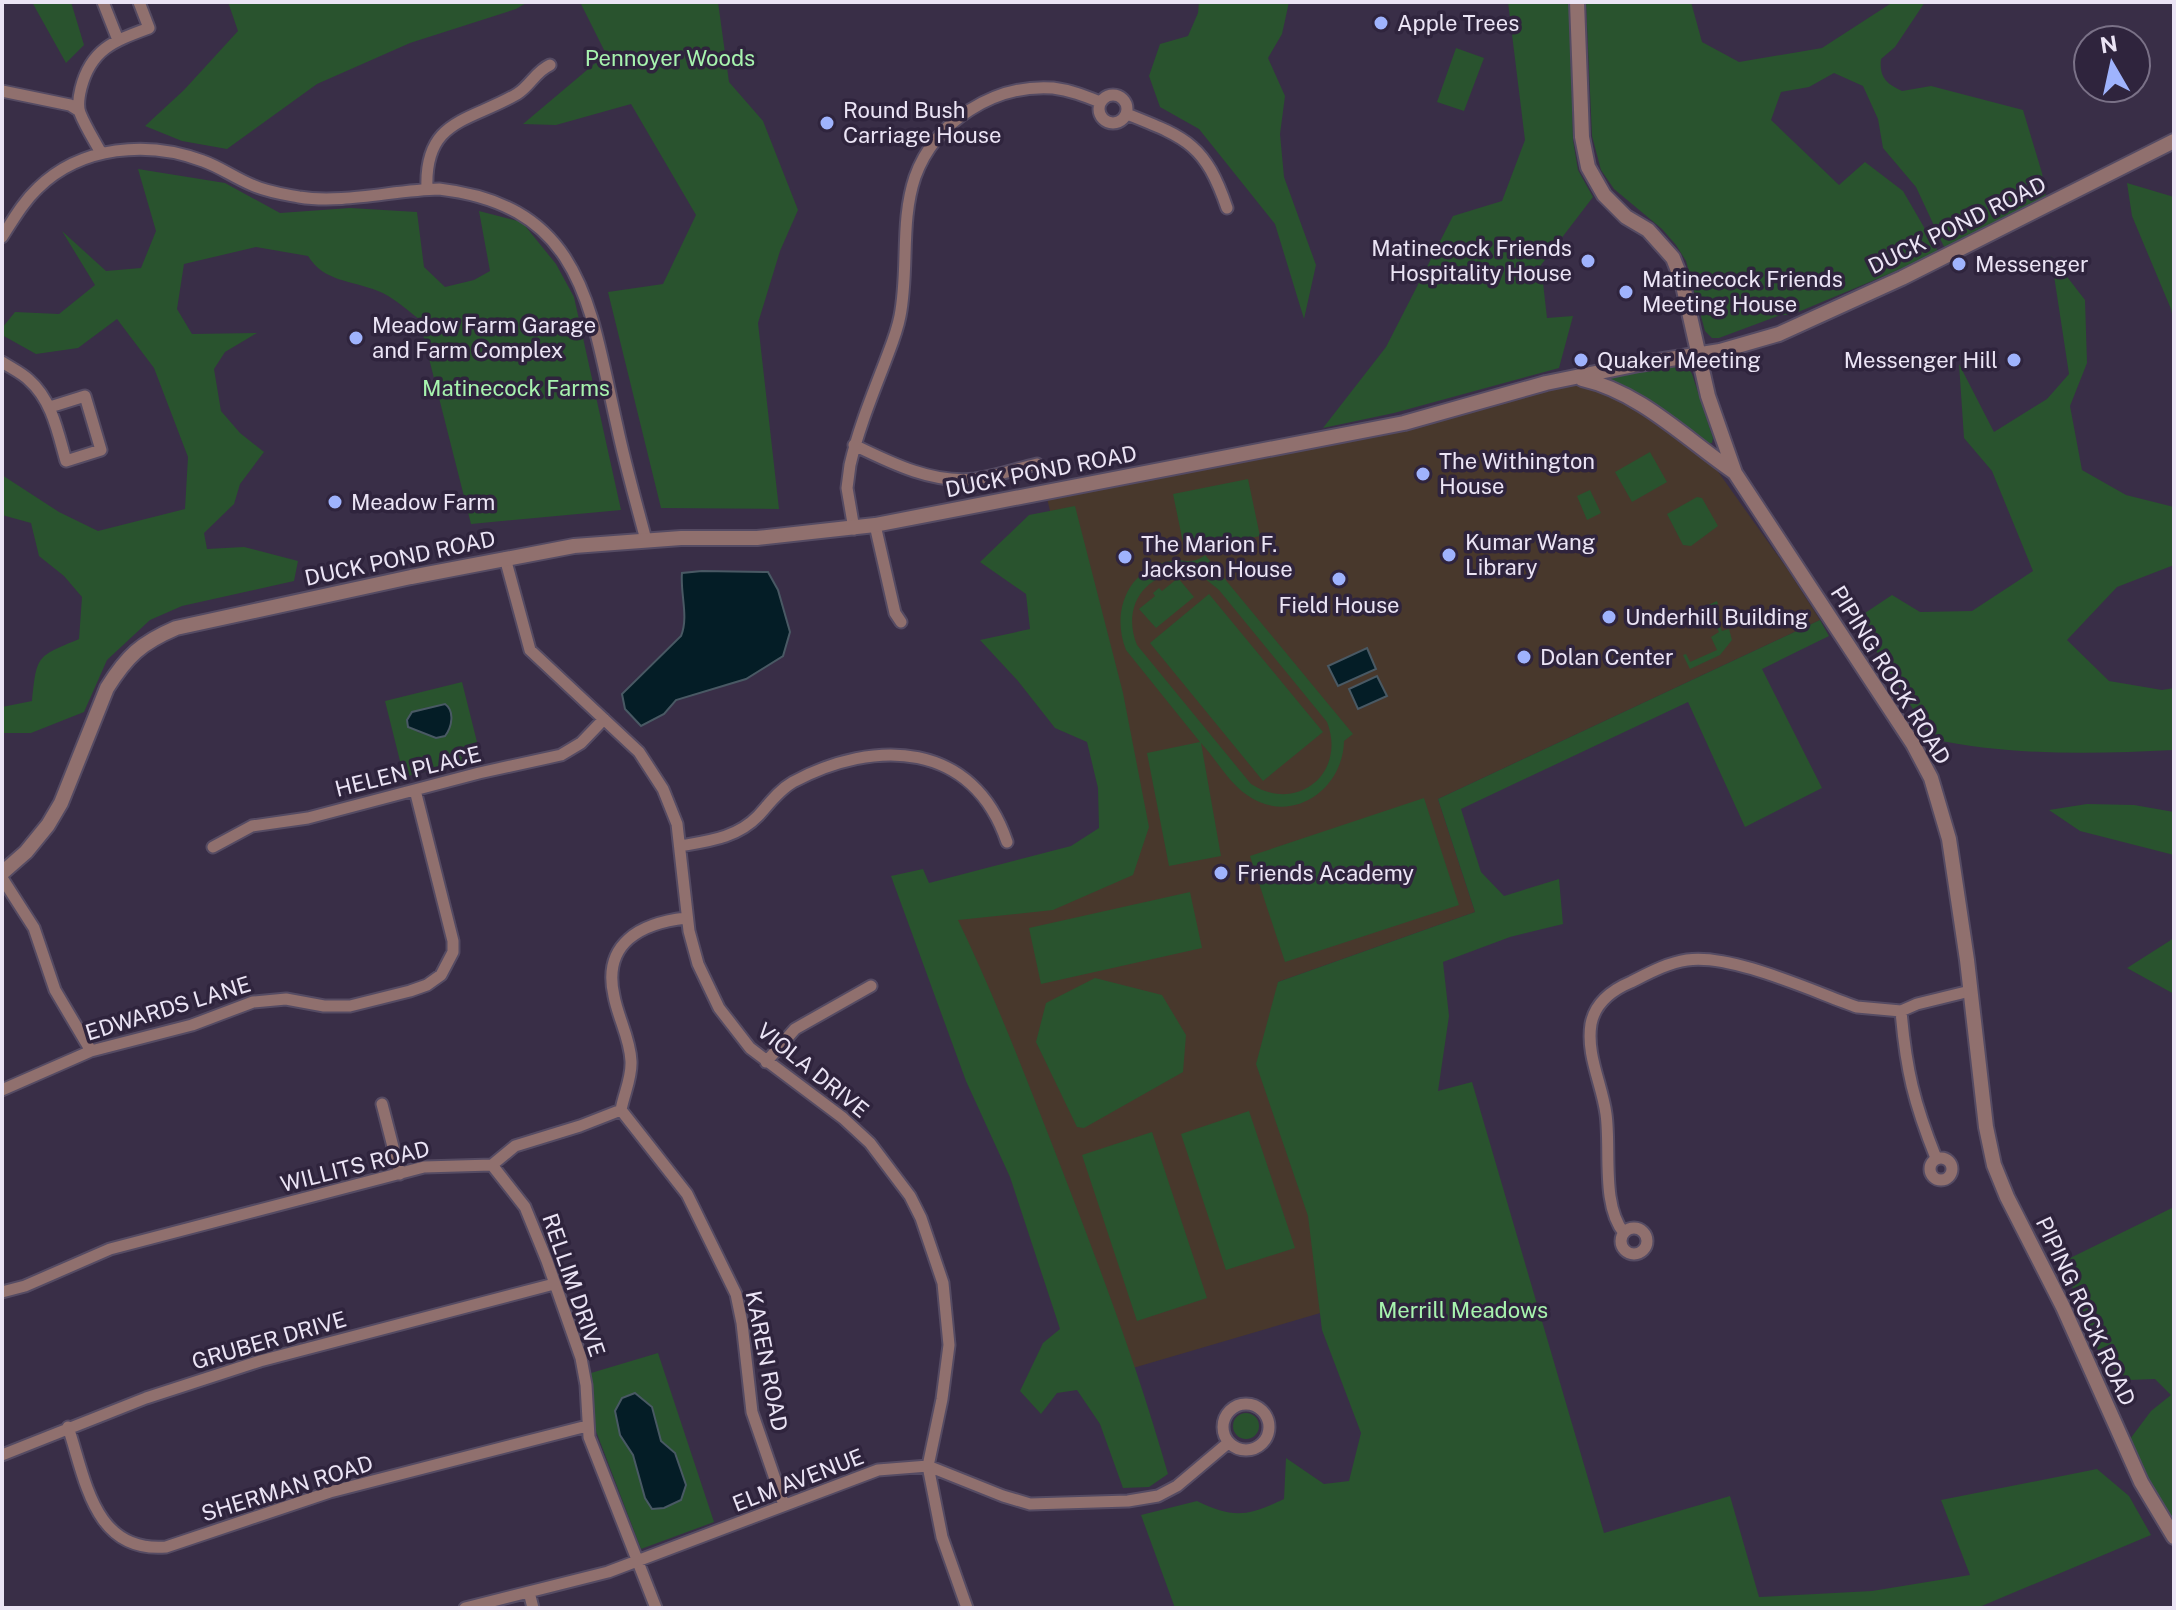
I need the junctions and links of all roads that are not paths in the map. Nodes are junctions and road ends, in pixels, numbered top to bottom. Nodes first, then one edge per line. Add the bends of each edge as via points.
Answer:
1 (103, 2) edge
2 (139, 2) edge
3 (1577, 2) edge
4 (118, 40) junction
5 (550, 65) dead end
6 (2, 91) edge
7 (1100, 102) junction
8 (78, 110) junction
9 (1127, 114) junction
10 (2174, 141) edge
11 (101, 153) junction
12 (427, 189) junction
13 (1227, 208) dead end
14 (2, 237) edge
15 (1697, 355) junction
16 (2, 362) edge
17 (1574, 377) junction
18 (50, 407) junction
19 (854, 445) junction
20 (1037, 464) dead end
21 (1735, 473) junction
22 (875, 525) junction
23 (854, 529) junction
24 (646, 540) junction
25 (505, 558) junction
26 (901, 622) dead end
27 (604, 719) junction
28 (415, 790) junction
29 (1007, 842) dead end
30 (680, 846) junction
31 (213, 847) dead end
32 (2, 875) edge
33 (686, 918) junction
34 (871, 986) dead end
35 (1970, 991) junction
36 (1901, 1011) junction
37 (91, 1051) junction
38 (766, 1062) junction
39 (2, 1090) edge
40 (382, 1104) dead end
41 (621, 1110) junction
42 (1936, 1158) dead end
43 (492, 1165) junction
44 (400, 1174) junction
45 (1624, 1233) dead end
46 (554, 1284) junction
47 (2, 1292) edge
48 (587, 1426) junction
49 (68, 1427) junction
50 (1228, 1443) junction
51 (2, 1455) edge
52 (928, 1466) junction
53 (784, 1505) junction
54 (2174, 1537) edge
55 (638, 1562) junction
56 (529, 1592) junction
57 (465, 1608) edge
58 (533, 1608) edge
59 (656, 1608) edge
60 (967, 1608) edge

1 - 4 street
2 - 4 street via 149,28
3 - 15 street, PIPING ROCK ROAD via 1588,167 1604,195 1673,258
4 - 8 street via 87,67
5 - 12 street via 522,91 442,133 429,157
6 - 8 street
7 - 9 street via 1116,95 1124,100
7 - 9 street via 1098,111 1106,122 1119,122
7 - 19 street via 1077,93 1034,88 987,99 940,136 915,176 900,317
8 - 11 street
9 - 13 street via 1176,133 1195,148 1217,178
10 - 15 street, DUCK POND ROAD via 1798,326
11 - 12 street via 131,149 180,154 253,186 305,198
11 - 14 street via 46,181
12 - 24 street via 461,192 513,208 551,239 569,264 599,339
15 - 17 street, DUCK POND ROAD
15 - 21 street, PIPING ROCK ROAD
16 - 18 street via 29,380
17 - 21 street via 1601,383 1634,400
17 - 22 street, DUCK POND ROAD via 1389,426
18 - 18 street via 66,461 101,450 85,396
19 - 20 street via 935,477 974,479
19 - 23 street via 847,488
21 - 35 street, PIPING ROCK ROAD via 1931,778 1949,839
22 - 23 street, DUCK POND ROAD
22 - 26 street
23 - 24 street, DUCK POND ROAD
24 - 25 street, DUCK POND ROAD
25 - 27 street, VIOLA DRIVE via 530,650
25 - 32 street, DUCK POND ROAD via 198,622 150,639 127,658 107,688 48,825
27 - 28 street, HELEN PLACE via 561,755
27 - 30 street, VIOLA DRIVE via 655,775 674,815
28 - 31 street, HELEN PLACE via 308,818 252,826
28 - 37 street, EDWARDS LANE via 453,941 449,962 434,981 350,1006 276,998 253,1002 192,1025
29 - 30 street via 985,801 964,780 941,764 898,753 863,757 794,781 737,832
30 - 33 street, VIOLA DRIVE
32 - 37 street via 34,928 55,990
33 - 38 street, VIOLA DRIVE via 710,992 737,1033
33 - 41 street via 646,926 630,937 614,962 611,979 631,1062
34 - 38 street via 802,1024
35 - 36 street
35 - 54 street, PIPING ROCK ROAD via 1994,1165 2141,1482
36 - 42 street via 1911,1089
36 - 45 street via 1857,1007 1749,968 1710,960 1674,963 1612,990 1594,1016 1591,1043 1606,1112 1613,1211
37 - 39 street, EDWARDS LANE
38 - 52 street, VIOLA DRIVE via 870,1143 910,1196 930,1239 943,1283 949,1345
40 - 44 street
41 - 43 street via 515,1146
41 - 53 street, KAREN ROAD via 687,1194 736,1294 752,1412
43 - 44 street, WILLITS ROAD via 424,1167
43 - 46 street, RELLIM DRIVE via 530,1216
44 - 47 street, WILLITS ROAD via 110,1249
46 - 48 street, RELLIM DRIVE via 581,1358
46 - 49 street, GRUBER DRIVE via 260,1361
48 - 49 street, SHERMAN ROAD via 330,1492 151,1548 126,1542 101,1519
48 - 55 street, RELLIM DRIVE
49 - 51 street, GRUBER DRIVE
50 - 50 street via 1245,1451 1259,1447 1270,1427 1264,1412 1251,1404 1229,1410 1222,1424
50 - 52 street, ELM AVENUE via 1177,1486 1158,1496 1128,1501 1030,1504
52 - 53 street, ELM AVENUE via 878,1470
52 - 60 street, VIOLA DRIVE via 942,1537
53 - 55 street, ELM AVENUE
55 - 56 street, ELM AVENUE
55 - 59 street, RELLIM DRIVE
56 - 57 street, ELM AVENUE
56 - 58 street

